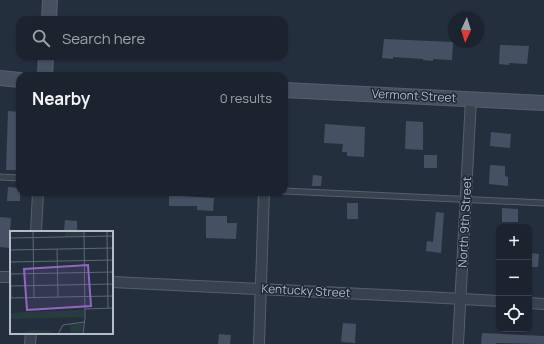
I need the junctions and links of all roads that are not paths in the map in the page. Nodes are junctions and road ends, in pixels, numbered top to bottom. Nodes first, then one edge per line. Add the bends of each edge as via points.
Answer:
1 (50, 0) edge
2 (49, 16) edge
3 (46, 60) edge
4 (45, 72) edge
5 (0, 78) edge
6 (16, 80) edge
7 (288, 90) edge
8 (471, 99) junction
9 (544, 103) edge
10 (0, 177) edge
11 (16, 178) edge
12 (288, 191) edge
13 (38, 196) edge
14 (264, 196) edge
15 (466, 200) junction
16 (544, 203) edge
17 (36, 231) edge
18 (113, 282) edge
19 (260, 289) junction
20 (460, 299) junction
21 (496, 301) edge
22 (532, 303) edge
23 (544, 304) edge
24 (259, 344) edge
25 (458, 344) edge

1 - 2 street
3 - 4 street
5 - 6 street
7 - 8 street, Vermont Street
8 - 9 street, Vermont Street
8 - 15 street, North 9th Street
10 - 11 lane
12 - 15 lane
13 - 17 street
14 - 19 street
15 - 16 lane
15 - 20 street, North 9th Street
18 - 19 street, Kentucky Street
19 - 20 street, Kentucky Street
19 - 24 street
20 - 21 street, Kentucky Street
20 - 25 street, North 9th Street
22 - 23 street

